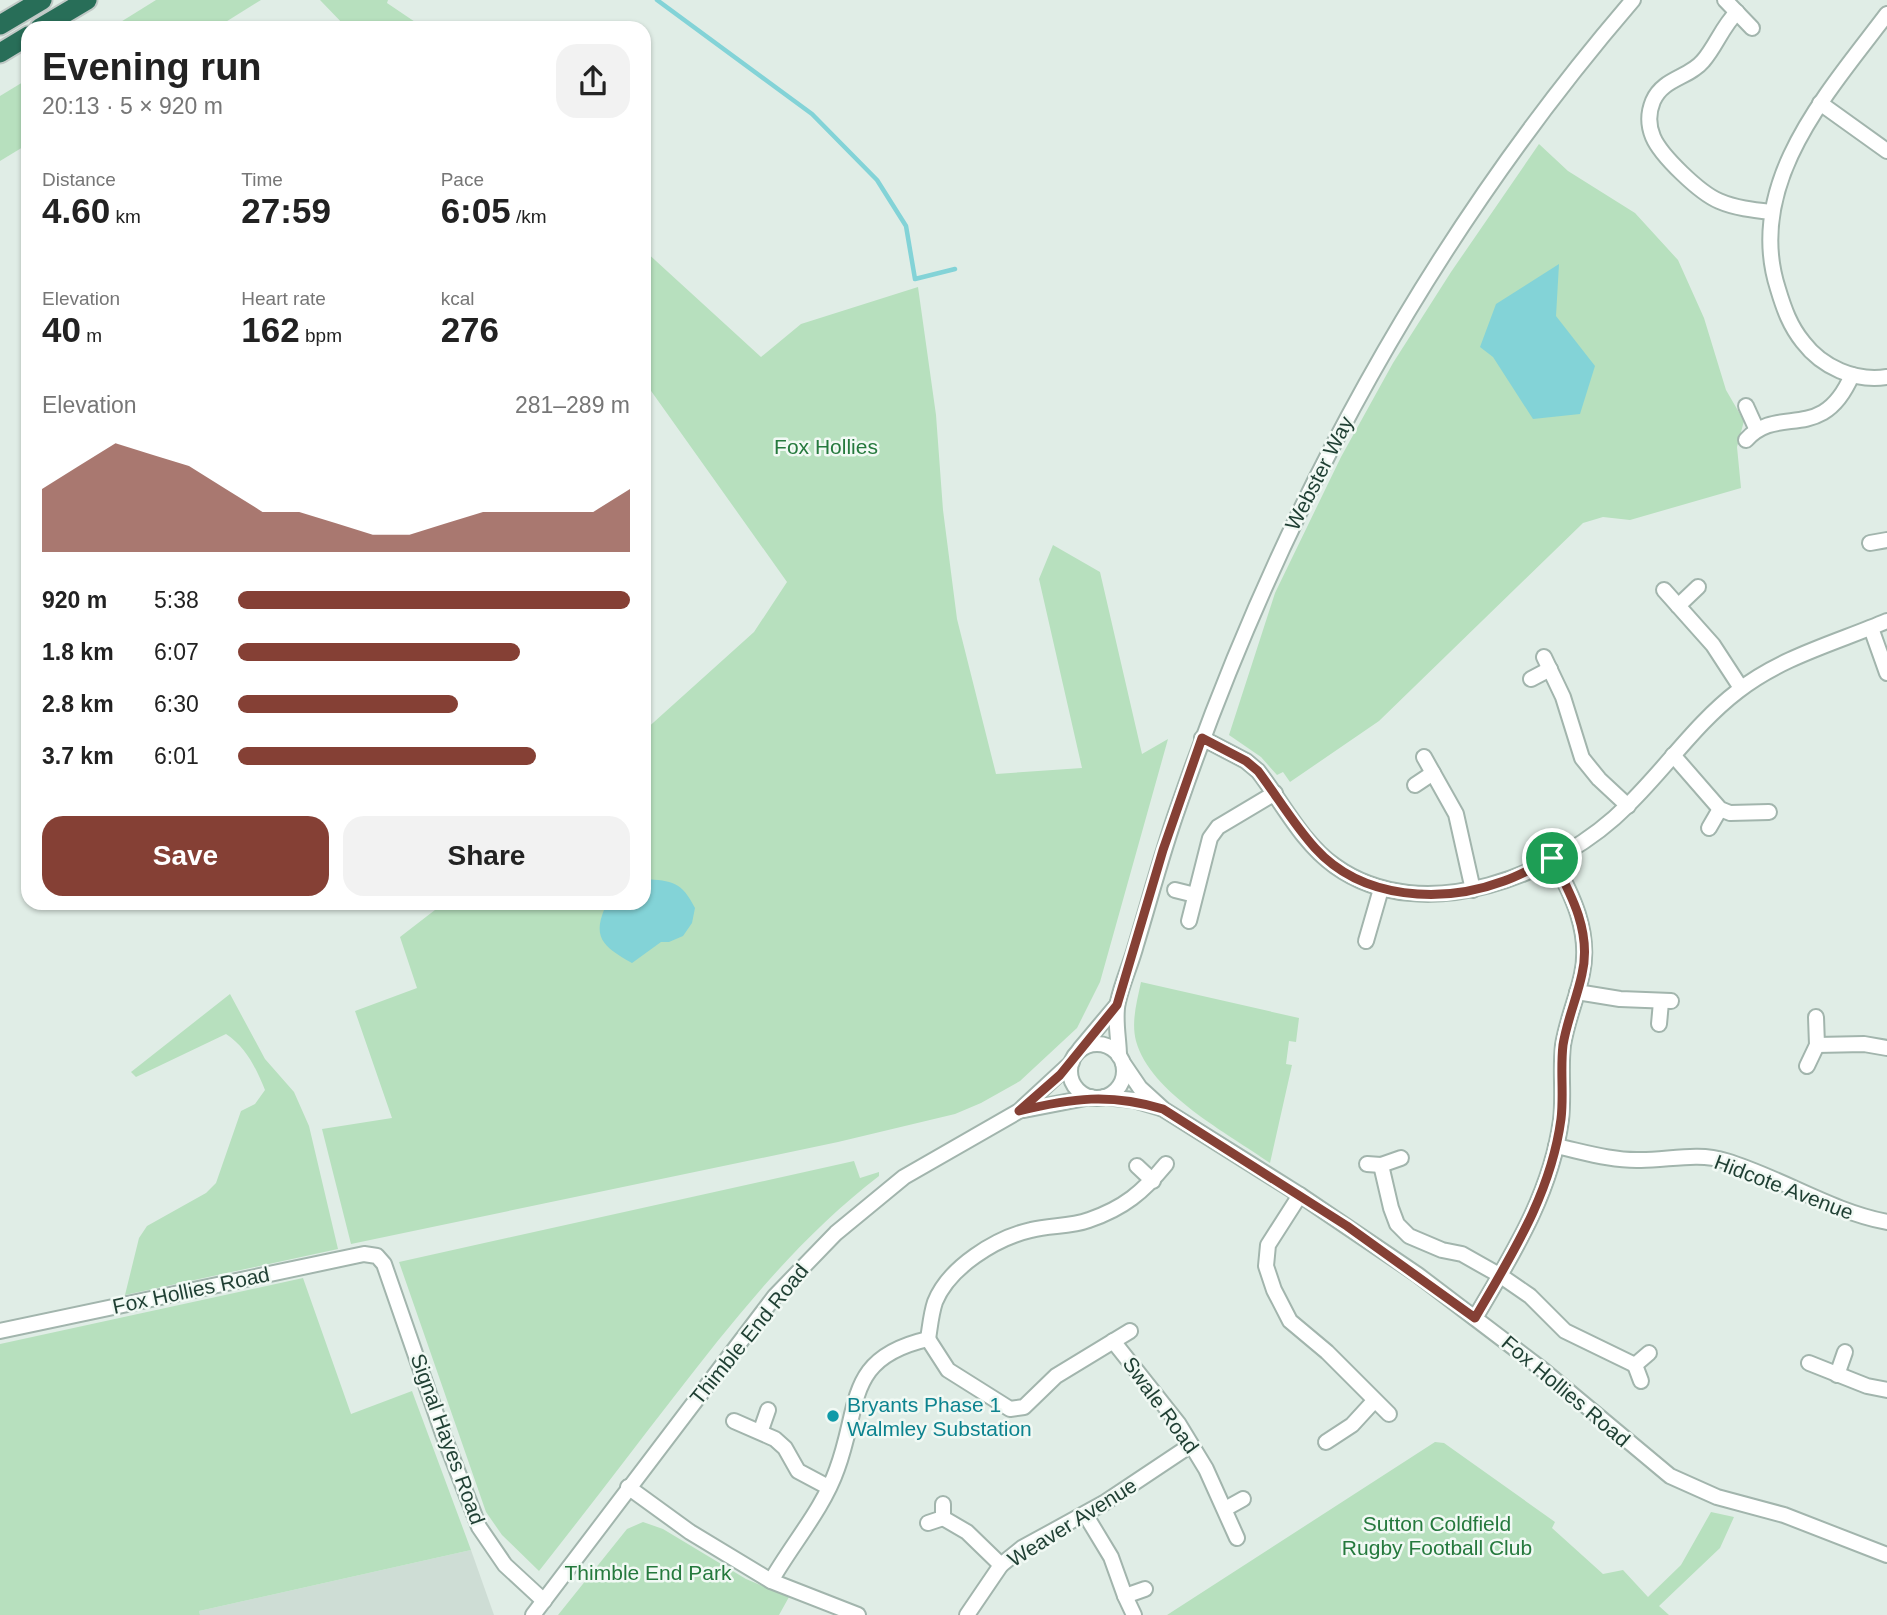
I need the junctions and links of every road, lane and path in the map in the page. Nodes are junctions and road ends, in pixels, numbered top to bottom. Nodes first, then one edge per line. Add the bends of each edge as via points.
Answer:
1 (42, 0) edge
2 (86, 0) edge
3 (1633, 0) edge
4 (1725, 0) edge
5 (1737, 12) junction
6 (1887, 14) edge
7 (52, 21) edge
8 (0, 26) edge
9 (1752, 29) dead end
10 (21, 40) edge
11 (0, 52) edge
12 (1820, 103) junction
13 (1887, 150) edge
14 (1771, 212) junction
15 (1852, 375) junction
16 (1887, 377) edge
17 (1746, 407) dead end
18 (1756, 428) junction
19 (1746, 440) dead end
20 (1887, 540) edge
21 (1870, 543) dead end
22 (1698, 587) dead end
23 (1664, 590) dead end
24 (1678, 606) junction
25 (1887, 621) edge
26 (1871, 628) junction
27 (1887, 673) edge
28 (1531, 679) dead end
29 (1741, 688) junction
30 (1202, 738) junction
31 (1673, 755) junction
32 (1424, 757) dead end
33 (1433, 773) junction
34 (1415, 785) dead end
35 (1275, 793) junction
36 (1628, 806) junction
37 (1720, 809) junction
38 (1769, 812) dead end
39 (1709, 828) dead end
40 (1552, 858) junction
41 (1381, 888) junction
42 (1175, 890) dead end
43 (1473, 890) junction
44 (1195, 895) junction
45 (1189, 921) dead end
46 (1366, 941) dead end
47 (1577, 992) junction
48 (1117, 1005) junction
49 (1816, 1017) dead end
50 (1659, 1024) dead end
51 (1817, 1045) junction
52 (1887, 1048) edge
53 (1075, 1056) junction
54 (1121, 1059) junction
55 (1807, 1066) dead end
56 (1098, 1097) junction
57 (1163, 1109) junction
58 (1019, 1111) junction
59 (1556, 1146) junction
60 (1401, 1158) dead end
61 (1166, 1164) dead end
62 (1137, 1166) dead end
63 (1153, 1181) junction
64 (1300, 1195) junction
65 (1887, 1222) edge
66 (381, 1259) joint
67 (1501, 1276) junction
68 (1475, 1318) junction
69 (0, 1331) edge
70 (1130, 1331) dead end
71 (928, 1339) junction
72 (1113, 1341) junction
73 (1845, 1352) dead end
74 (1649, 1353) dead end
75 (1809, 1363) dead end
76 (1635, 1365) junction
77 (1837, 1375) junction
78 (1641, 1381) dead end
79 (1887, 1390) edge
80 (1374, 1401) junction
81 (768, 1410) dead end
82 (1389, 1413) dead end
83 (734, 1421) dead end
84 (761, 1430) junction
85 (1326, 1442) dead end
86 (1191, 1445) junction
87 (628, 1486) junction
88 (828, 1487) junction
89 (1243, 1499) dead end
90 (1225, 1509) junction
91 (1085, 1514) junction
92 (928, 1523) dead end
93 (1237, 1538) dead end
94 (1887, 1555) edge
95 (1001, 1565) junction
96 (771, 1581) junction
97 (1144, 1589) dead end
98 (1125, 1596) junction
99 (544, 1601) junction
100 (533, 1615) edge
101 (858, 1615) edge
102 (967, 1615) edge
103 (1134, 1615) edge

1 - 8 highway
2 - 7 highway
3 - 30 street, Webster Way via 1496,177 1381,355 1285,538
4 - 5 street
5 - 9 street
5 - 14 street via 1703,61 1654,97 1649,121 1658,146 1716,200
6 - 12 street
10 - 11 highway
12 - 13 street
12 - 14 street via 1787,162
14 - 15 street via 1772,272 1785,312 1810,352
15 - 16 street
15 - 18 street via 1844,395 1821,415
17 - 18 street
18 - 19 street
20 - 21 street
22 - 24 street
23 - 24 street
24 - 29 street via 1713,645
25 - 26 street
26 - 27 street
26 - 29 street via 1790,661
28 - 36 street via 1547,663 1582,758
29 - 31 street
30 - 35 street via 1246,761
30 - 48 street, Webster Way
31 - 36 street
31 - 37 street
32 - 33 street
33 - 34 street
33 - 43 street via 1456,814
35 - 41 street via 1332,864
35 - 44 street via 1218,828 1210,838
36 - 40 street via 1599,831
37 - 38 street
37 - 39 street
40 - 43 street via 1506,881
40 - 47 street via 1573,900 1585,939
41 - 43 street via 1414,894
41 - 46 street
42 - 44 street
44 - 45 street
47 - 50 street via 1666,1002
47 - 59 street via 1562,1049 1563,1092
48 - 53 street, Webster Way
48 - 54 street, Webster Way
49 - 51 street
51 - 52 street
51 - 55 street
53 - 54 street via 1091,1045 1104,1045
53 - 56 street via 1070,1074 1074,1085
53 - 58 street, Thimble End Road
54 - 56 street via 1121,1085
54 - 57 street, Fox Hollies Road via 1140,1088
56 - 57 street, Fox Hollies Road via 1134,1100
56 - 58 street, Thimble End Road
57 - 64 street, Fox Hollies Road
58 - 87 street, Thimble End Road via 904,1177 836,1233 775,1297
59 - 65 street, Hidcote Avenue via 1613,1159 1726,1161 1843,1211
59 - 67 street via 1533,1216
60 - 67 street via 1374,1165 1397,1224 1409,1237 1462,1254
61 - 63 street
62 - 63 street
63 - 71 street via 1135,1198 1091,1220 1033,1229 989,1246 970,1260 939,1296
64 - 68 street, Fox Hollies Road
64 - 80 street via 1265,1255 1274,1290 1290,1321
66 - 69 street, Fox Hollies Road via 364,1254
66 - 99 street, Signal Hayes Road via 479,1527 505,1565
67 - 68 street
67 - 76 street via 1531,1296 1565,1331
68 - 94 street, Fox Hollies Road via 1670,1476 1717,1497 1784,1515
70 - 72 street, Swale Road
71 - 72 street, Swale Road via 948,1370 1010,1409 1024,1407 1056,1376
71 - 88 street via 903,1345 869,1370
72 - 86 street, Swale Road
73 - 77 street
74 - 76 street
75 - 77 street
76 - 78 street
77 - 79 street
80 - 82 street
80 - 85 street
81 - 84 street
83 - 84 street
84 - 88 street via 785,1448 798,1471
86 - 90 street, Swale Road
86 - 91 street, Weaver Avenue
87 - 96 street via 690,1532
87 - 99 street, Thimble End Road
88 - 96 street
89 - 90 street
90 - 93 street, Swale Road
91 - 95 street, Weaver Avenue
91 - 98 street via 1111,1557
92 - 95 street via 943,1511
95 - 102 street, Weaver Avenue
96 - 101 street
97 - 98 street
98 - 103 street
99 - 100 street, Thimble End Road

